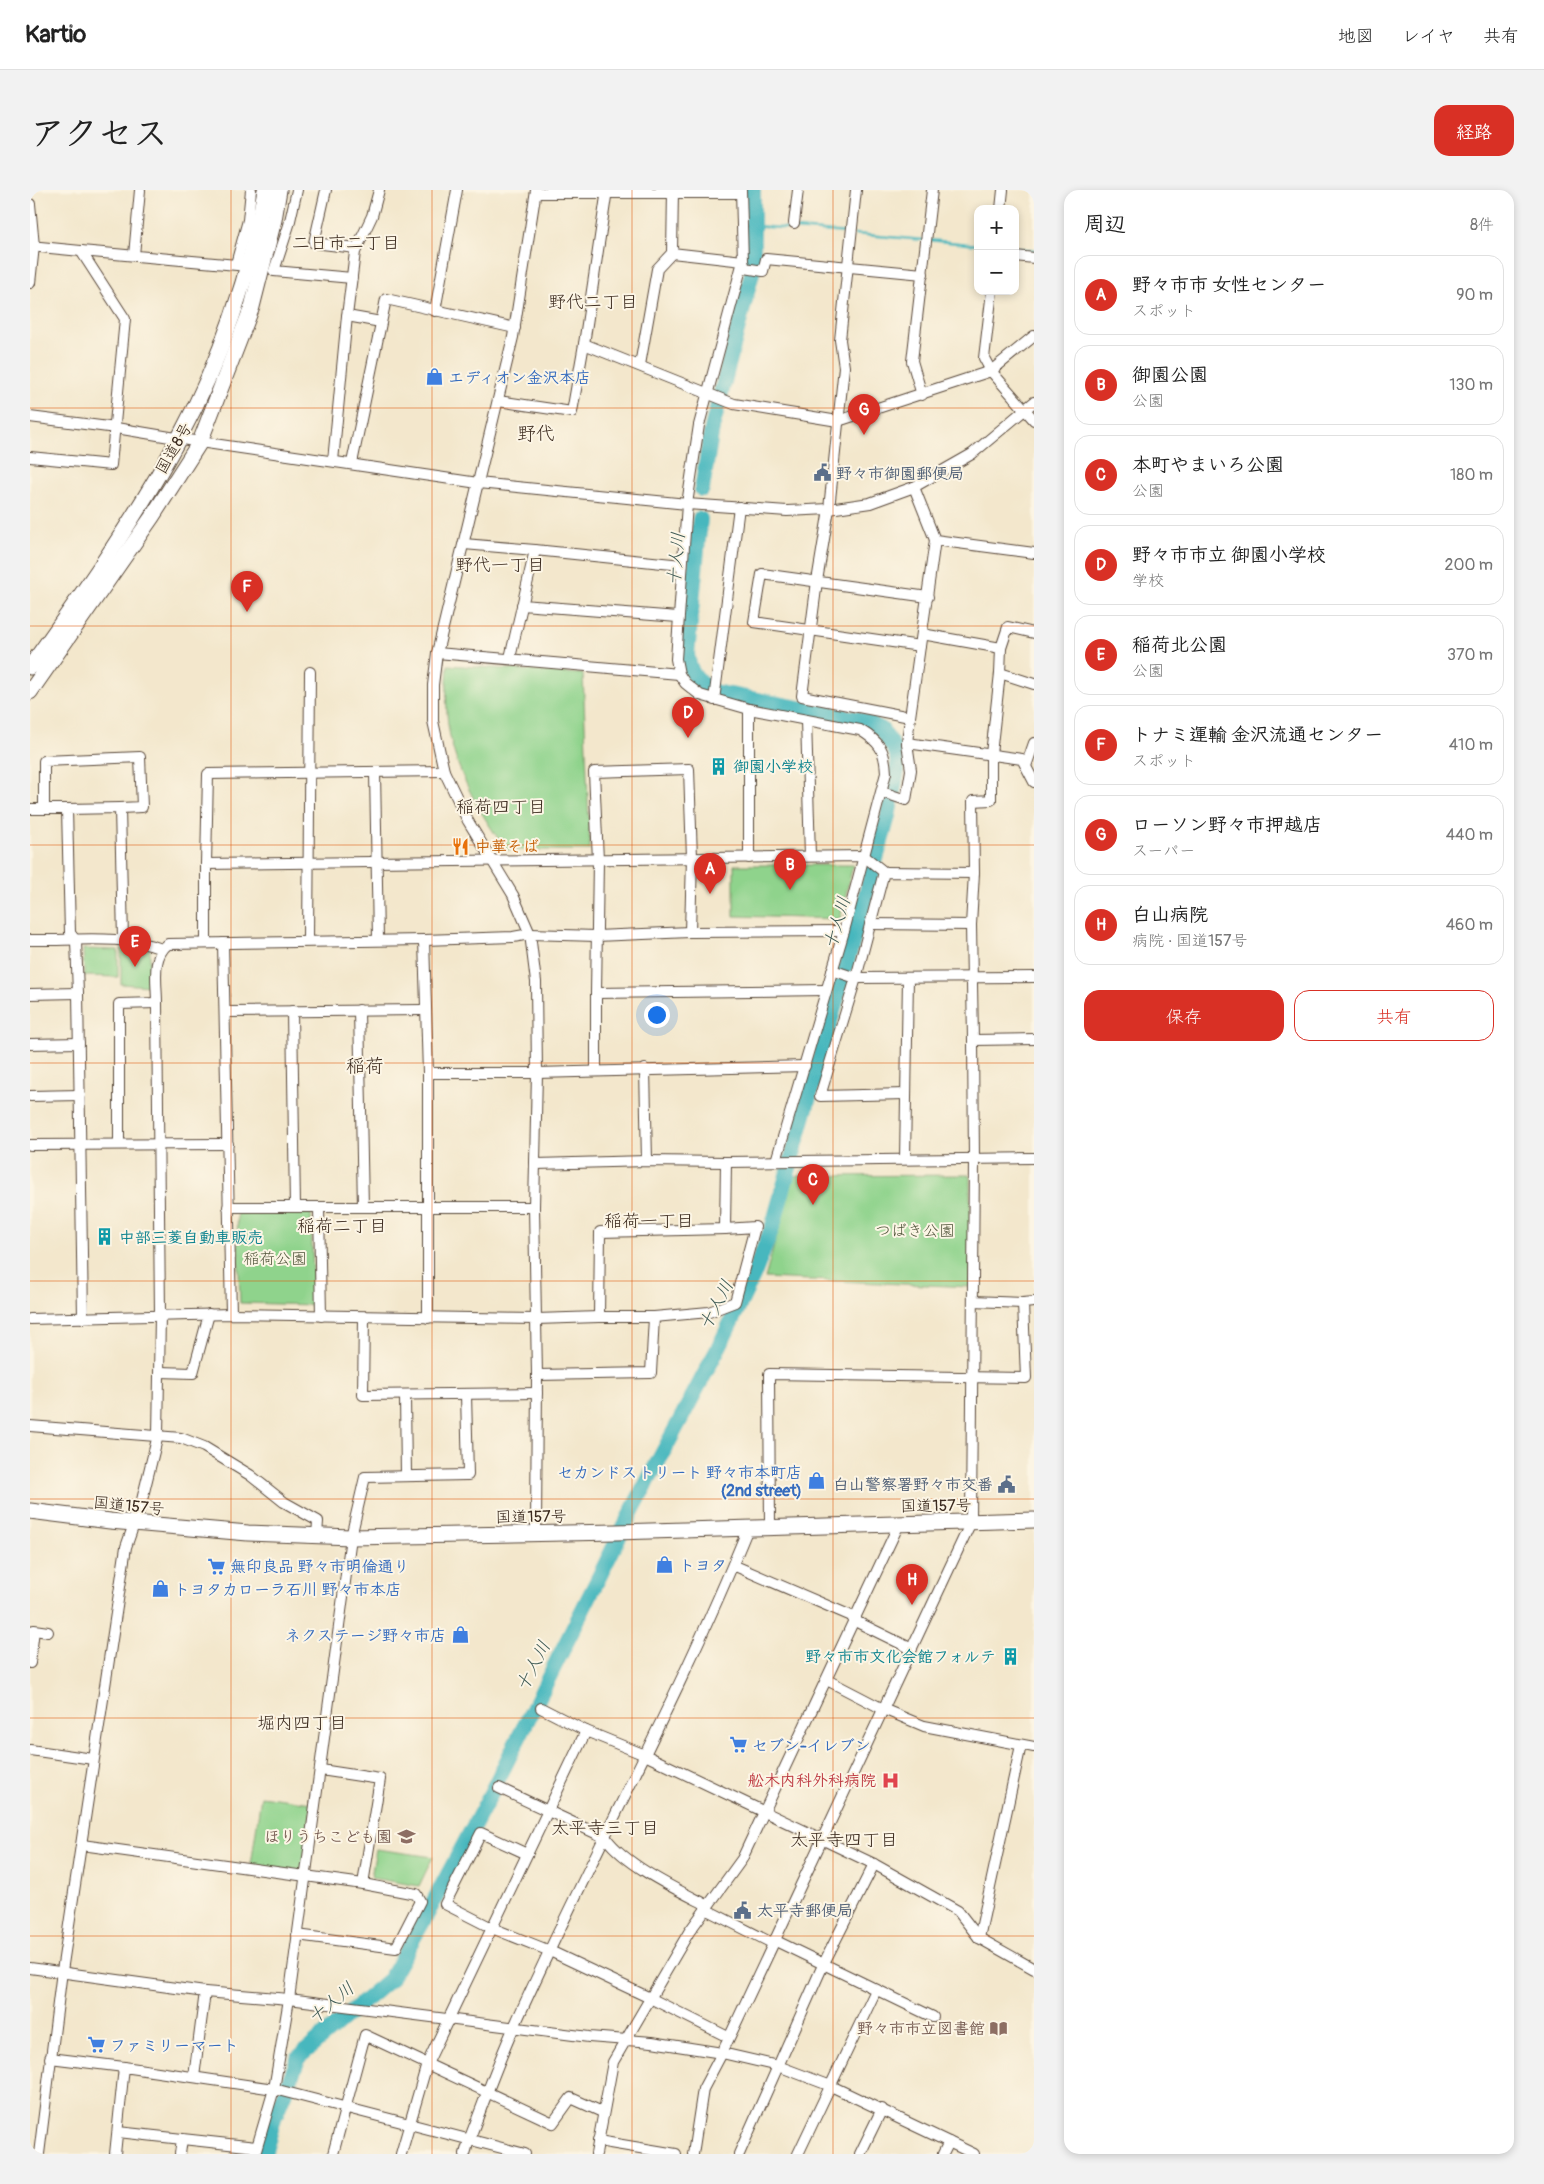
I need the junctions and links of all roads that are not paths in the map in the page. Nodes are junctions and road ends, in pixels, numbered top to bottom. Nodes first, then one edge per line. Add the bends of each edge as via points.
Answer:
1 (140, 190) edge
2 (250, 190) edge
3 (264, 190) edge
4 (279, 190) edge
5 (297, 190) edge
6 (326, 190) edge
7 (379, 190) edge
8 (456, 190) edge
9 (798, 190) edge
10 (856, 190) edge
11 (932, 190) edge
12 (1002, 190) edge
13 (608, 191) edge
14 (536, 192) edge
15 (673, 192) edge
16 (741, 192) edge
17 (30, 204) edge
18 (1001, 205) edge
19 (794, 223) dead end
20 (32, 246) edge
21 (356, 248) junction
22 (82, 251) junction
23 (672, 253) junction
24 (134, 255) junction
25 (1019, 256) edge
26 (1034, 258) edge
27 (744, 265) junction
28 (255, 268) junction
29 (847, 268) junction
30 (923, 274) junction
31 (352, 278) junction
32 (30, 283) edge
33 (992, 295) edge
34 (435, 311) junction
35 (347, 316) junction
36 (381, 322) junction
37 (515, 328) junction
38 (1034, 336) edge
39 (584, 344) junction
40 (640, 365) junction
41 (990, 372) junction
42 (922, 394) junction
43 (709, 395) junction
44 (498, 401) junction
45 (1034, 402) edge
46 (1025, 410) junction
47 (30, 417) edge
48 (1034, 420) edge
49 (838, 421) junction
50 (116, 428) junction
51 (180, 438) junction
52 (200, 442) junction
53 (30, 457) edge
54 (333, 461) junction
55 (352, 463) junction
56 (478, 483) junction
57 (914, 486) junction
58 (687, 504) junction
59 (739, 507) junction
60 (830, 509) junction
61 (936, 540) junction
62 (464, 544) junction
63 (535, 550) junction
64 (1034, 553) edge
65 (682, 564) junction
66 (817, 582) junction
67 (928, 597) junction
68 (522, 605) junction
69 (678, 617) junction
70 (810, 630) junction
71 (1034, 632) edge
72 (922, 634) junction
73 (920, 646) junction
74 (1001, 648) junction
75 (437, 653) junction
76 (510, 658) junction
77 (30, 667) edge
78 (310, 672) dead end
79 (1000, 672) junction
80 (679, 674) junction
81 (1034, 684) edge
82 (30, 692) edge
83 (715, 698) junction
84 (749, 709) junction
85 (910, 717) junction
86 (806, 720) junction
87 (1034, 743) edge
88 (907, 744) junction
89 (991, 754) junction
90 (1026, 766) junction
91 (444, 771) junction
92 (308, 772) junction
93 (375, 772) junction
94 (1034, 782) edge
95 (884, 793) junction
96 (120, 808) junction
97 (44, 809) junction
98 (67, 809) junction
99 (30, 810) edge
100 (810, 856) junction
101 (692, 858) junction
102 (749, 858) junction
103 (866, 858) junction
104 (492, 860) junction
105 (598, 860) junction
106 (378, 863) junction
107 (206, 864) junction
108 (308, 864) junction
109 (882, 871) junction
110 (974, 873) junction
111 (870, 924) junction
112 (971, 925) junction
113 (844, 931) junction
114 (690, 932) junction
115 (530, 934) junction
116 (596, 936) junction
117 (30, 940) edge
118 (123, 940) junction
119 (378, 940) junction
120 (424, 940) junction
121 (76, 941) junction
122 (308, 941) junction
123 (206, 943) junction
124 (224, 943) junction
125 (162, 949) junction
126 (834, 971) junction
127 (853, 977) junction
128 (973, 977) junction
129 (1034, 977) edge
130 (908, 978) junction
131 (826, 990) junction
132 (78, 993) junction
133 (596, 993) junction
134 (30, 994) edge
135 (156, 1003) junction
136 (359, 1010) junction
137 (424, 1010) junction
138 (292, 1011) junction
139 (226, 1012) junction
140 (1034, 1039) edge
141 (973, 1040) junction
142 (79, 1043) junction
143 (30, 1044) edge
144 (806, 1066) junction
145 (644, 1069) junction
146 (596, 1070) junction
147 (428, 1073) junction
148 (537, 1073) junction
149 (906, 1094) junction
150 (80, 1095) junction
151 (30, 1096) edge
152 (119, 1144) junction
153 (159, 1144) junction
154 (228, 1144) junction
155 (30, 1145) edge
156 (81, 1145) junction
157 (974, 1158) junction
158 (1034, 1158) edge
159 (905, 1159) junction
160 (647, 1161) junction
161 (779, 1161) junction
162 (726, 1162) junction
163 (536, 1164) junction
164 (228, 1207) junction
165 (295, 1207) junction
166 (319, 1207) junction
167 (363, 1207) junction
168 (427, 1207) junction
169 (534, 1207) junction
170 (725, 1229) junction
171 (973, 1301) junction
172 (1034, 1302) edge
173 (1023, 1303) junction
174 (209, 1314) junction
175 (231, 1314) junction
176 (160, 1315) junction
177 (321, 1316) junction
178 (599, 1317) junction
179 (654, 1317) junction
180 (83, 1318) junction
181 (364, 1318) junction
182 (428, 1318) junction
183 (30, 1319) edge
184 (536, 1319) junction
185 (160, 1372) junction
186 (537, 1375) junction
187 (972, 1378) junction
188 (1030, 1378) edge
189 (537, 1393) junction
190 (466, 1394) junction
191 (405, 1396) junction
192 (30, 1426) edge
193 (158, 1435) junction
194 (406, 1476) junction
195 (30, 1511) edge
196 (1034, 1520) edge
197 (971, 1522) junction
198 (133, 1523) junction
199 (899, 1524) junction
200 (770, 1527) junction
201 (748, 1528) junction
202 (536, 1533) junction
203 (317, 1536) junction
204 (351, 1537) junction
205 (733, 1565) junction
206 (855, 1619) junction
207 (32, 1630) edge
208 (48, 1632) dead end
209 (912, 1649) junction
210 (30, 1663) edge
211 (827, 1680) junction
212 (541, 1708) dead end
213 (883, 1709) junction
214 (586, 1731) junction
215 (1021, 1745) junction
216 (1034, 1747) edge
217 (30, 1750) edge
218 (645, 1755) junction
219 (93, 1759) junction
220 (320, 1770) junction
221 (499, 1788) dead end
222 (549, 1811) junction
223 (766, 1812) junction
224 (606, 1838) junction
225 (821, 1840) junction
226 (82, 1845) junction
227 (527, 1854) junction
228 (874, 1864) junction
229 (305, 1876) junction
230 (363, 1884) junction
231 (706, 1907) junction
232 (492, 1928) junction
233 (297, 1935) junction
234 (979, 1938) junction
235 (773, 1941) junction
236 (550, 1951) junction
237 (824, 1966) junction
238 (30, 1968) edge
239 (1034, 1969) edge
240 (62, 1971) junction
241 (876, 1990) junction
242 (205, 1992) junction
243 (650, 1998) junction
244 (289, 1999) junction
245 (932, 2017) dead end
246 (448, 2019) junction
247 (513, 2028) junction
248 (728, 2037) junction
249 (625, 2041) junction
250 (722, 2053) junction
251 (50, 2058) junction
252 (427, 2064) junction
253 (778, 2066) junction
254 (124, 2067) junction
255 (194, 2077) junction
256 (831, 2086) junction
257 (276, 2090) junction
258 (488, 2094) junction
259 (345, 2108) junction
260 (882, 2109) junction
261 (602, 2112) junction
262 (409, 2124) junction
263 (118, 2132) junction
264 (35, 2137) edge
265 (182, 2139) junction
266 (469, 2140) junction
267 (598, 2141) junction
268 (949, 2142) junction
269 (255, 2150) edge
270 (39, 2154) edge
271 (115, 2154) edge
272 (180, 2154) edge
273 (333, 2154) edge
274 (400, 2154) edge
275 (465, 2154) edge
276 (523, 2154) edge
277 (596, 2154) edge
278 (676, 2154) edge
279 (693, 2154) edge
280 (739, 2154) edge
281 (798, 2154) edge
282 (860, 2154) edge
283 (944, 2154) edge
284 (974, 2154) edge

1 - 24 street
2 - 28 street via 248,220
3 - 28 highway, 国道8号
4 - 28 highway, 国道8号
5 - 28 street via 289,225
6 - 21 street via 314,244
7 - 21 street via 372,216
8 - 34 street
9 - 19 street
10 - 29 street
11 - 30 street
12 - 18 street
13 - 14 street
13 - 15 street
13 - 39 street
14 - 37 street
15 - 16 street
15 - 23 street
16 - 27 street
17 - 20 street
20 - 22 street
20 - 32 street
21 - 31 street
22 - 24 street
22 - 50 street via 125,319
23 - 27 street
23 - 40 street via 657,269
24 - 28 street
25 - 26 street
27 - 29 street via 763,271 766,259
27 - 43 street
28 - 31 street
28 - 51 highway, 国道8号
28 - 52 highway, 国道8号 via 252,307
29 - 30 street
29 - 49 street via 840,340 844,367
30 - 42 street via 912,362
31 - 35 street
33 - 41 street via 984,358
34 - 36 street via 386,299
34 - 37 street
35 - 36 street
35 - 54 street
36 - 55 street
37 - 44 street
38 - 41 street
39 - 40 street
39 - 44 street via 572,412
40 - 43 street
41 - 42 street
41 - 46 street
42 - 49 street
43 - 49 street via 734,404
43 - 58 street via 698,425
44 - 56 street
45 - 46 street
46 - 48 street
46 - 57 street via 972,454
47 - 50 street
49 - 60 street
50 - 51 street
50 - 53 street via 111,465
51 - 52 street
51 - 77 highway, 国道8号 via 114,546
52 - 54 street
52 - 82 highway, 国道8号
54 - 55 street
55 - 56 street
56 - 58 street
56 - 62 street
57 - 60 street via 870,503
57 - 61 street
58 - 59 street
58 - 65 street
59 - 60 street via 787,511
59 - 83 street
60 - 66 street
61 - 64 street
61 - 67 street
62 - 63 street
62 - 75 street
63 - 65 street
63 - 68 street
65 - 69 street
66 - 67 street
66 - 70 street
66 - 70 street via 762,574 754,622
67 - 72 street
68 - 69 street
68 - 76 street
69 - 80 street via 675,646
70 - 73 street
70 - 85 street via 802,696
71 - 74 street via 1008,627
72 - 73 street
72 - 74 street
73 - 85 street
74 - 79 street
75 - 76 street
75 - 91 street via 433,721
76 - 80 street
78 - 92 street
79 - 81 street
79 - 89 street
80 - 83 street via 685,684 700,695
83 - 84 street
84 - 86 street
84 - 102 street
85 - 88 street
86 - 95 street via 860,730 875,738 886,756
86 - 100 street
87 - 90 street
88 - 89 street
88 - 95 street via 911,770 906,800
89 - 90 street via 1022,759
89 - 110 street via 991,800 973,801
90 - 94 street
91 - 93 street
91 - 104 street via 460,807
92 - 93 street
92 - 107 street via 208,774
92 - 108 street
93 - 106 street
95 - 103 street
96 - 97 street via 142,807 140,757 44,761
96 - 98 street
96 - 118 street
97 - 98 street
97 - 99 street
98 - 121 street via 70,933
100 - 102 street
100 - 103 street
101 - 102 street
101 - 105 street
101 - 105 street via 689,769 594,772
101 - 114 street
103 - 109 street
103 - 113 street
104 - 105 street
104 - 106 street
104 - 115 street
105 - 116 street
106 - 108 street
106 - 119 street
107 - 108 street
107 - 123 street
108 - 122 street
109 - 110 street
109 - 111 street
110 - 112 street
111 - 112 street
111 - 127 street
112 - 128 street
113 - 114 street
113 - 126 street
114 - 116 street
115 - 116 street
115 - 120 street
115 - 148 street via 536,982
116 - 133 street
117 - 121 street
118 - 121 street
118 - 125 street via 144,942
119 - 120 street
119 - 122 street
120 - 137 street
121 - 132 street
122 - 124 street
123 - 124 street
123 - 125 street via 168,944
124 - 139 street
125 - 135 street via 157,957
126 - 127 street
126 - 131 street
127 - 130 street
127 - 149 street via 820,1096
128 - 129 street
128 - 130 street
128 - 141 street
130 - 149 street
131 - 133 street
131 - 144 street
132 - 134 street
132 - 142 street
133 - 146 street
135 - 152 street via 119,1004
135 - 153 street
136 - 137 street
136 - 138 street
136 - 167 street
137 - 147 street
138 - 139 street
138 - 165 street
139 - 154 street
140 - 141 street
141 - 157 street
142 - 143 street
142 - 150 street
144 - 145 street
144 - 161 street
145 - 146 street
145 - 160 street
146 - 148 street
147 - 148 street
147 - 168 street
148 - 163 street
149 - 159 street
150 - 151 street
150 - 156 street
152 - 153 street
152 - 156 street
153 - 154 street
153 - 176 street
154 - 164 street
155 - 156 street
156 - 180 street
157 - 158 street
157 - 159 street
157 - 171 street
159 - 161 street
160 - 162 street
160 - 163 street
161 - 162 street
162 - 170 street
163 - 169 street
164 - 165 street
164 - 175 street
165 - 166 street
166 - 167 street
166 - 177 street
167 - 168 street
168 - 169 street
168 - 182 street
169 - 184 street
170 - 178 street via 600,1232
170 - 179 street via 755,1227 735,1302 708,1312
171 - 173 street
171 - 187 street
172 - 173 street
173 - 188 street
174 - 175 street
174 - 176 street
174 - 185 street via 194,1373
175 - 177 street
176 - 180 street
176 - 185 street
177 - 181 street
178 - 179 street
178 - 184 street
179 - 186 street via 651,1373
180 - 183 street
181 - 182 street
181 - 191 street via 363,1395
182 - 184 street
184 - 186 street
185 - 193 street
186 - 189 street
187 - 188 street
187 - 197 street
187 - 200 street via 769,1374
189 - 190 street
189 - 202 street
190 - 191 street
190 - 194 street via 468,1475
191 - 194 street
192 - 193 street
193 - 198 street via 141,1504
193 - 203 street via 181,1438 204,1447 250,1475 284,1502 318,1521
194 - 204 street via 365,1477
195 - 198 highway, 国道157号
196 - 197 highway, 国道157号
197 - 199 highway, 国道157号
197 - 209 street
198 - 203 highway, 国道157号 via 248,1534
198 - 219 street via 126,1547
199 - 200 highway, 国道157号
199 - 206 street
200 - 201 highway, 国道157号
201 - 202 highway, 国道157号
201 - 205 street
202 - 204 highway, 国道157号
203 - 204 highway, 国道157号
204 - 220 street
205 - 206 street
205 - 218 street
206 - 209 street
206 - 211 street
207 - 208 street
207 - 210 street
209 - 213 street
211 - 213 street
211 - 223 street
212 - 214 street
213 - 215 street via 924,1726
213 - 225 street
214 - 218 street
214 - 222 street
215 - 216 street
215 - 234 street
217 - 219 street
218 - 223 street
218 - 224 street
219 - 226 street
220 - 229 street
220 - 230 street via 380,1779
221 - 222 street
222 - 224 street
222 - 227 street
223 - 225 street
223 - 231 street via 742,1859
224 - 231 street via 651,1875
224 - 236 street
225 - 228 street
225 - 235 street
226 - 229 street
226 - 240 street
227 - 232 street
227 - 232 street via 482,1833 445,1904
228 - 234 street via 958,1911
228 - 237 street
229 - 230 street
229 - 233 street
230 - 233 street via 416,1894 420,1901 396,1948
231 - 235 street
231 - 243 street
232 - 236 street
232 - 246 street
233 - 244 street
234 - 239 street
235 - 237 street
235 - 248 street
236 - 243 street
236 - 247 street
237 - 241 street
237 - 253 street
238 - 240 street
240 - 242 street
240 - 251 street
241 - 245 street
241 - 256 street
242 - 244 street
242 - 255 street
243 - 248 street
243 - 249 street
244 - 246 street
244 - 257 street
246 - 247 street
246 - 252 street
247 - 249 street
247 - 258 street
248 - 250 street
249 - 250 street
249 - 261 street via 611,2067
250 - 253 street
250 - 279 street via 703,2089
251 - 254 street
251 - 264 street
252 - 258 street
252 - 259 street via 365,2035
252 - 262 street
253 - 256 street
253 - 280 street
254 - 255 street
254 - 263 street
255 - 257 street
256 - 260 street
256 - 281 street
257 - 259 street
257 - 269 street
258 - 261 street via 552,2123 571,2098
258 - 266 street
259 - 262 street
259 - 273 street
260 - 268 street
260 - 282 street
261 - 267 street
262 - 266 street
262 - 274 street
263 - 265 street
263 - 271 street
264 - 270 street
265 - 269 street
265 - 272 street
266 - 275 street
266 - 276 street
267 - 277 street
267 - 278 street
268 - 283 street
268 - 284 street

